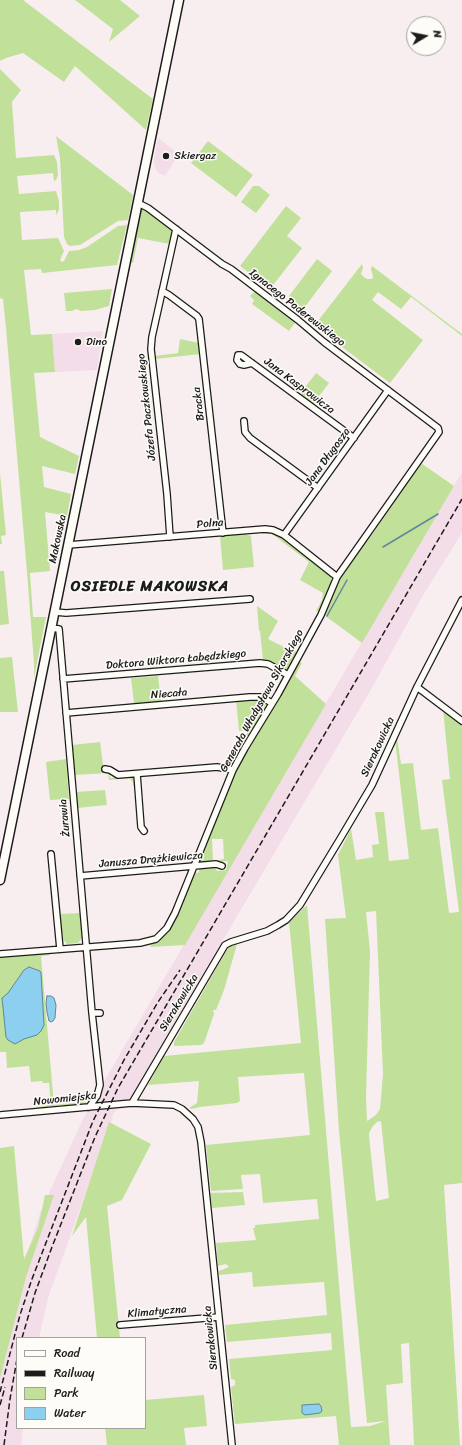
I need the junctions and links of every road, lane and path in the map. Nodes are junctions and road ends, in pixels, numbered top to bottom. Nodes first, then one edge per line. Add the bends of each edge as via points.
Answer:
1 (179, 0) edge
2 (138, 203) junction
3 (176, 229) junction
4 (162, 291) junction
5 (252, 363) dead end
6 (388, 390) junction
7 (244, 421) dead end
8 (439, 432) joint
9 (354, 438) junction
10 (318, 488) junction
11 (224, 533) junction
12 (284, 535) junction
13 (170, 537) junction
14 (68, 545) junction
15 (337, 578) junction
16 (250, 599) dead end
17 (462, 600) edge
18 (55, 612) junction
19 (52, 628) junction
20 (288, 675) junction
21 (63, 679) junction
22 (417, 687) junction
23 (272, 703) junction
24 (66, 713) junction
25 (462, 721) edge
26 (105, 769) dead end
27 (233, 770) junction
28 (137, 774) junction
29 (144, 831) dead end
30 (51, 854) dead end
31 (194, 866) junction
32 (222, 866) dead end
33 (80, 876) junction
34 (0, 880) edge
35 (87, 947) junction
36 (60, 949) junction
37 (0, 954) edge
38 (92, 1012) junction
39 (100, 1013) dead end
40 (132, 1103) junction
41 (89, 1107) junction
42 (0, 1115) edge
43 (219, 1317) junction
44 (120, 1325) dead end
45 (232, 1445) edge

1 - 2 street, Makowska
2 - 3 street, Ignacego Paderewskiego
2 - 14 street, Makowska
3 - 4 street, Józefa Paczkowskiego
3 - 6 street, Ignacego Paderewskiego via 231,268
4 - 11 street, Bracka via 199,319
4 - 13 street, Józefa Paczkowskiego via 151,349
5 - 9 street, Jana Kasprowicza
6 - 8 street, Ignacego Paderewskiego via 438,428
6 - 9 street, Jana Długosza
7 - 10 street via 246,434 250,438
8 - 15 street, Generała Władysława Sikorskiego
9 - 10 street, Jana Długosza
10 - 12 street, Jana Długosza
11 - 12 street, Polna via 265,529
11 - 13 street, Polna
12 - 15 street, Polna
13 - 14 street, Polna
14 - 18 street, Makowska
15 - 20 street, Generała Władysława Sikorskiego via 322,615
16 - 18 street
17 - 22 street, Sierakowicka
18 - 19 street, Makowska
19 - 21 street, Żurawia via 58,629
19 - 34 street, Makowska
20 - 21 street, Doktora Wiktora Łabędzkiego via 268,664 260,663
20 - 23 street, Generała Władysława Sikorskiego
21 - 24 street, Żurawia
22 - 25 street
22 - 40 street, Sierakowicka via 372,785 300,905 278,925 225,945
23 - 24 street, Niecała via 261,697 250,697
23 - 27 street, Generała Władysława Sikorskiego
24 - 33 street, Żurawia
26 - 28 street via 117,775
27 - 28 street via 217,767
27 - 31 street, Generała Władysława Sikorskiego
28 - 29 street via 141,827
30 - 36 street
31 - 32 street, Janusza Drążkiewicza
31 - 33 street, Janusza Drążkiewicza
31 - 35 street, Generała Władysława Sikorskiego via 170,924 161,935 140,943
33 - 35 street, Żurawia
35 - 36 street, Generała Władysława Sikorskiego
35 - 38 street, Żurawia
36 - 37 street, Generała Władysława Sikorskiego
38 - 39 street
38 - 41 street, Żurawia via 100,1087
40 - 41 street, Nowomiejska
40 - 43 street, Sierakowicka via 174,1105 190,1116 198,1127
41 - 42 street, Nowomiejska
43 - 44 street, Klimatyczna
43 - 45 street, Sierakowicka

